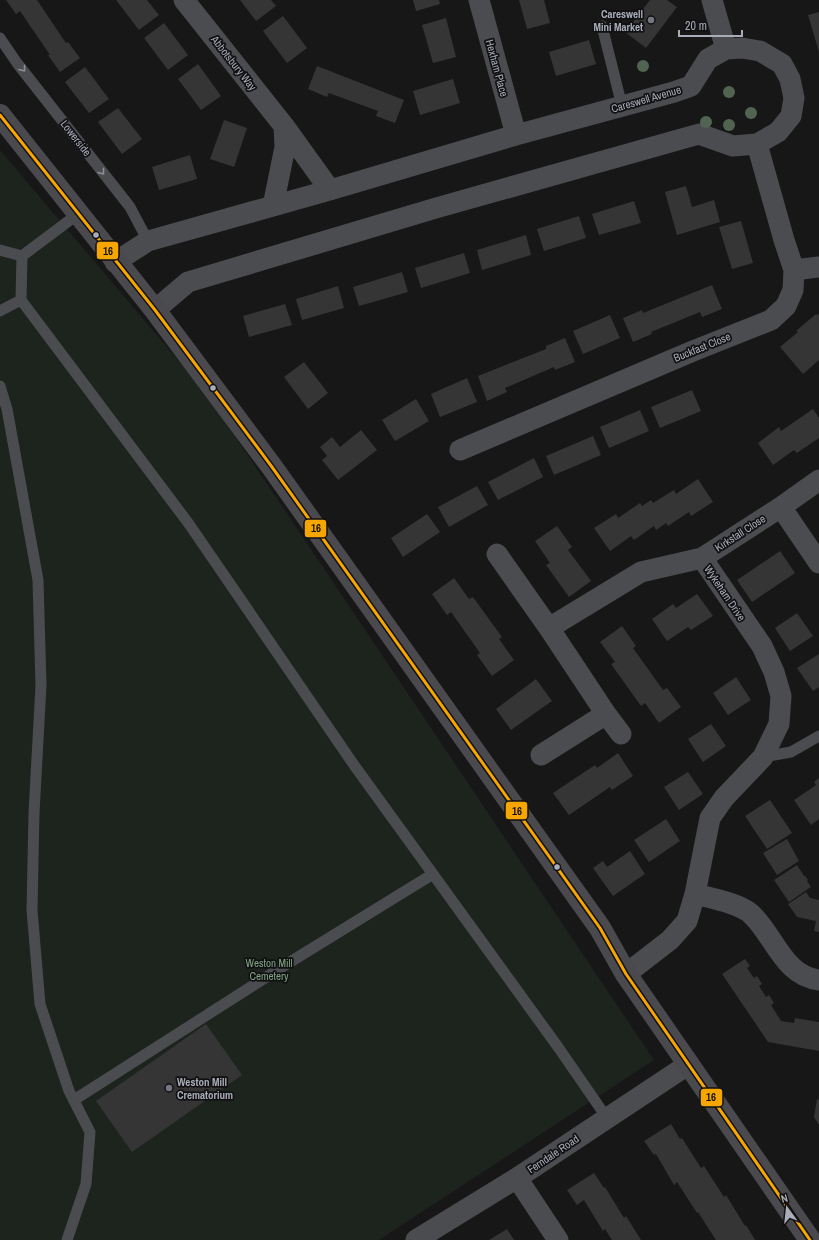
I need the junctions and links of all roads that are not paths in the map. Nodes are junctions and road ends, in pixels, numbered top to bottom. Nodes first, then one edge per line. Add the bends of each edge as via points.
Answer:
1 (184, 0) edge
2 (479, 0) edge
3 (712, 0) edge
4 (602, 26) dead end
5 (0, 38) edge
6 (726, 49) junction
7 (622, 106) junction
8 (0, 115) edge
9 (284, 126) junction
10 (516, 135) junction
11 (757, 144) junction
12 (330, 190) junction
13 (273, 206) junction
14 (78, 214) junction
15 (148, 241) junction
16 (0, 250) edge
17 (22, 256) junction
18 (115, 262) junction
19 (819, 267) edge
20 (794, 270) junction
21 (21, 300) junction
22 (155, 310) junction
23 (0, 311) edge
24 (0, 386) edge
25 (460, 450) dead end
26 (819, 480) edge
27 (781, 507) junction
28 (497, 554) dead end
29 (702, 558) junction
30 (819, 563) edge
31 (549, 628) junction
32 (606, 714) junction
33 (621, 734) dead end
34 (819, 736) edge
35 (541, 755) dead end
36 (763, 757) junction
37 (433, 874) junction
38 (695, 894) junction
39 (626, 974) junction
40 (819, 980) edge
41 (689, 1064) junction
42 (74, 1100) junction
43 (607, 1118) junction
44 (517, 1178) junction
45 (67, 1240) edge
46 (416, 1240) edge
47 (558, 1240) edge
48 (810, 1240) edge

1 - 9 street, Abbotsbury Way
2 - 10 street, Hexham Place
3 - 6 street
4 - 7 lane
5 -> 15 lane, Lowerside via 130,207
6 - 7 street, Careswell Avenue via 708,59 691,86
6 - 11 street, Careswell Avenue via 760,51 782,64 790,79 794,98 790,116 778,132
7 - 10 street, Careswell Avenue
8 - 14 street
9 - 12 street, Abbotsbury Way
9 - 13 street via 285,147
10 - 12 street, Careswell Avenue
11 - 20 street, Buckfast Close
11 - 22 street, Careswell Avenue via 734,146 699,134 436,208 188,282
12 - 13 street, Careswell Avenue
13 - 15 street, Careswell Avenue
14 - 17 lane
14 - 18 street
15 - 18 street, Careswell Avenue
16 - 17 lane
17 - 21 lane
18 - 22 street
19 - 20 street
20 - 25 street, Buckfast Close via 793,290 786,306 770,320
21 - 23 lane
21 - 37 lane via 189,524 354,765
22 - 39 street via 421,674 600,928
24 - 42 lane via 38,580 41,685 32,910 40,1004
26 - 27 street, Kirkstall Close
27 - 29 street, Kirkstall Close
27 - 30 street
28 - 31 street
29 - 31 street, Kirkstall Close via 641,572
29 - 36 street, Wykeham Drive via 762,646 774,672 781,696 779,724
31 - 32 street
32 - 33 street
32 - 35 street
34 - 36 lane via 791,752
36 - 38 street, Wykeham Drive via 724,798 710,818
37 - 42 lane
37 - 43 lane
38 - 39 street, Wykeham Drive via 687,921 670,940
38 - 40 street via 729,902 750,912 795,970
39 - 41 street
41 - 43 street, Ferndale Road
41 - 48 street
42 - 45 lane via 90,1132 86,1184
43 - 44 street, Ferndale Road
44 - 46 street, Ferndale Road
44 - 47 street

